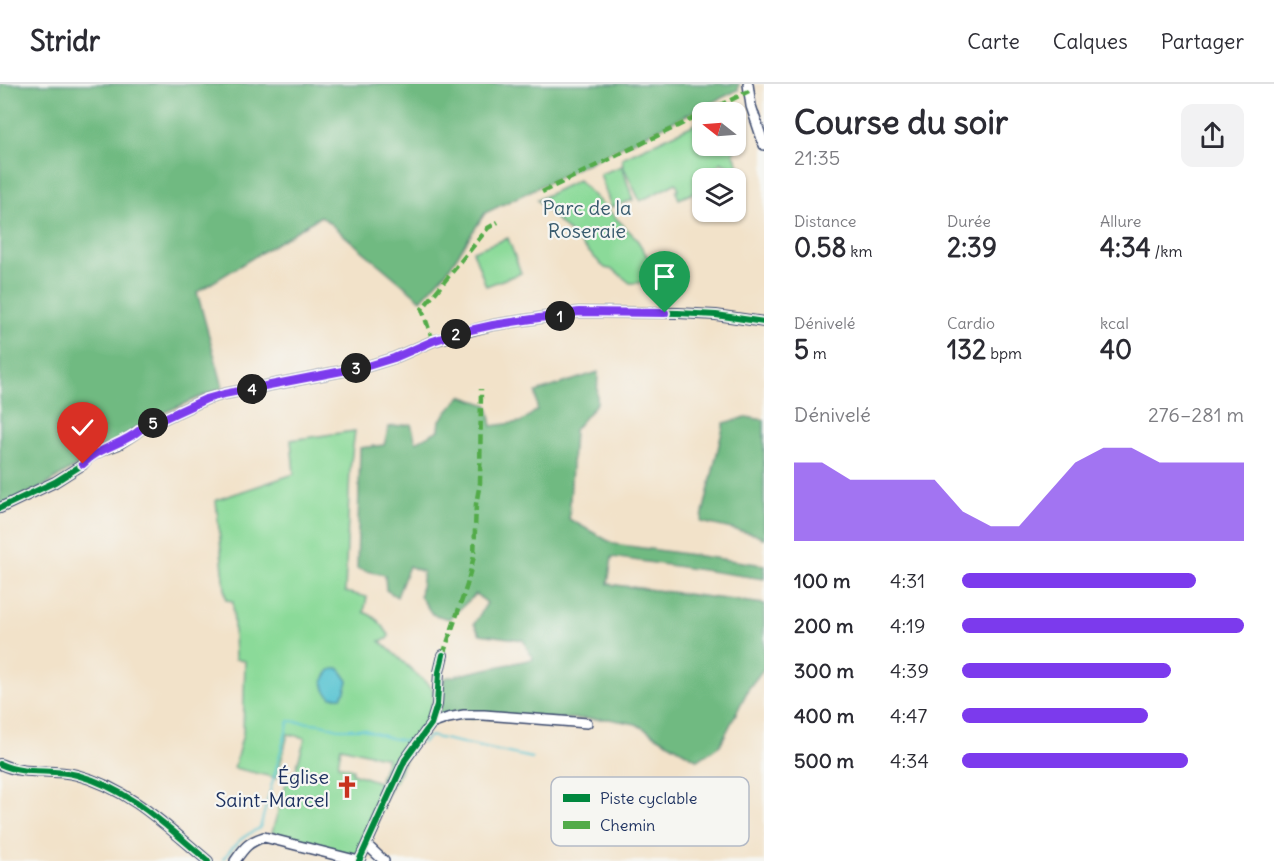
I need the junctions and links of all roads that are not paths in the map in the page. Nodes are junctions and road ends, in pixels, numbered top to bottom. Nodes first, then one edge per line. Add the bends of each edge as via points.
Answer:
1 (748, 85) edge
2 (764, 145) edge
3 (764, 322) edge
4 (0, 508) edge
5 (443, 656) dead end
6 (587, 723) dead end
7 (431, 724) junction
8 (0, 764) edge
9 (367, 845) junction
10 (208, 861) edge
11 (235, 861) edge
12 (359, 861) edge
13 (384, 861) edge

1 - 2 street
3 - 4 street via 716,315 579,312 457,333 368,366 206,399 141,429 55,482
5 - 7 street
6 - 7 street via 474,715
7 - 9 street via 405,760
8 - 10 street via 22,771 78,776 119,791
9 - 12 street
9 - 13 street
11 - 12 street via 252,841 264,837

